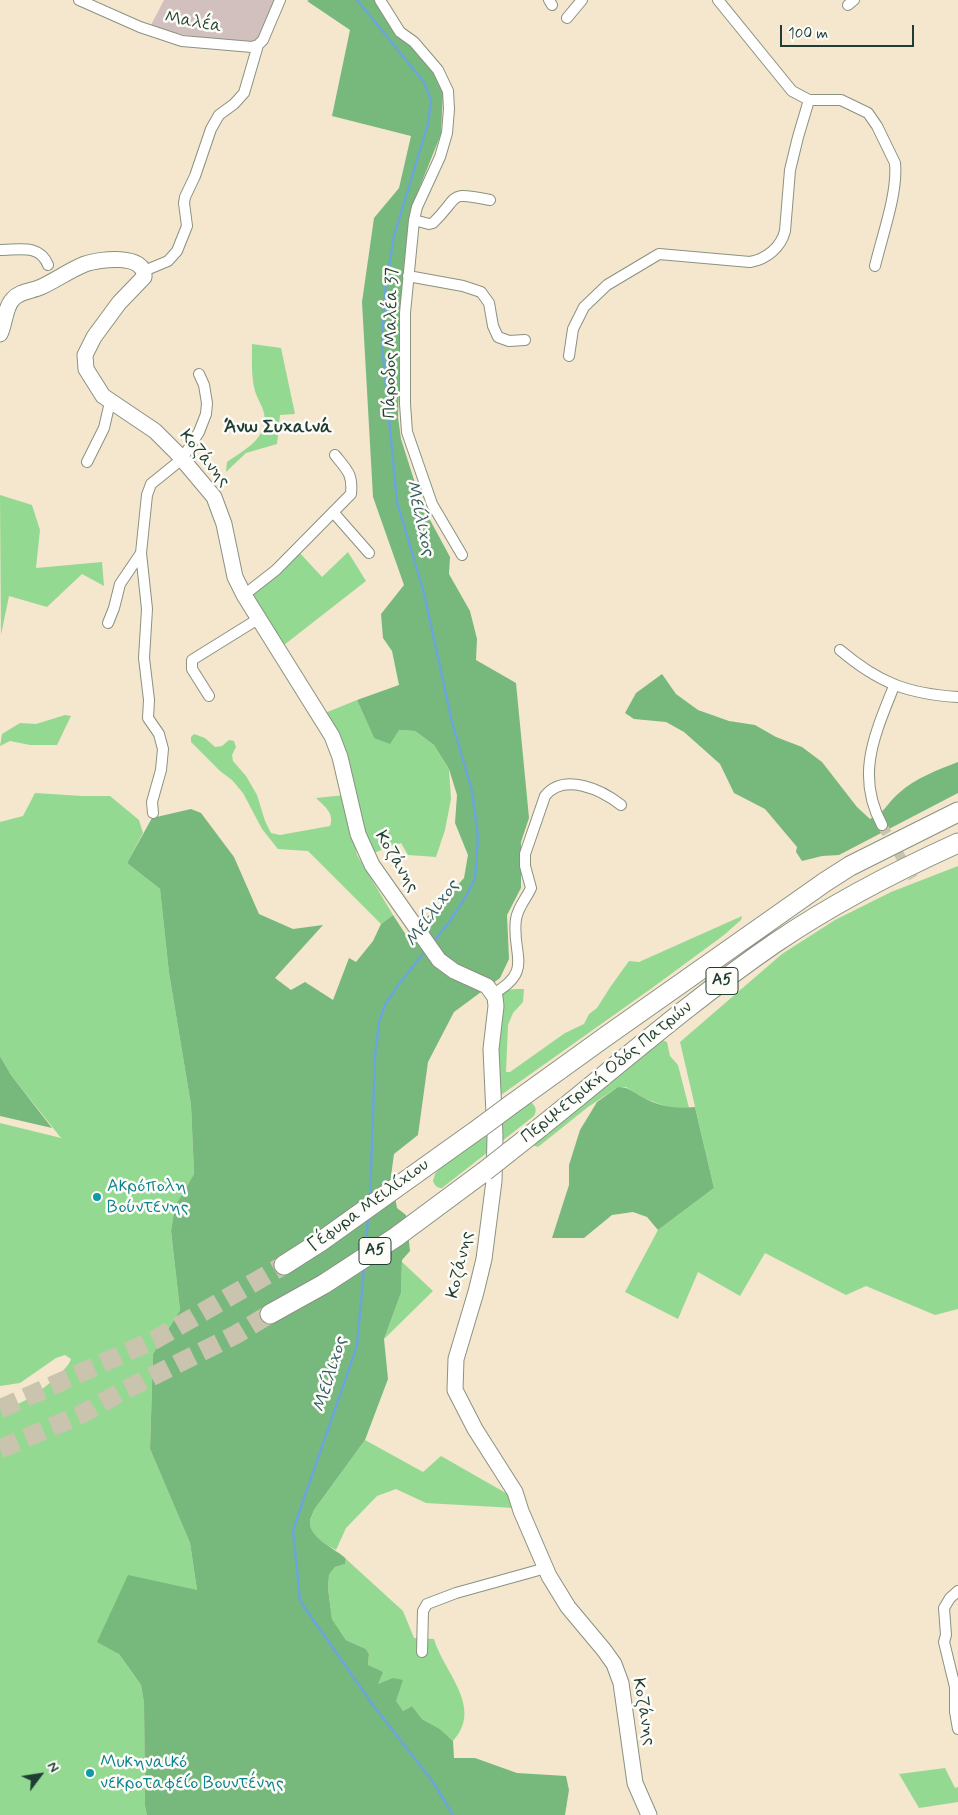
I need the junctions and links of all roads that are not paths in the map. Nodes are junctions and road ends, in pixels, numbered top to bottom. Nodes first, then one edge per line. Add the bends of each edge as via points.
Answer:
1 (78, 0) edge
2 (280, 0) edge
3 (380, 0) edge
4 (582, 0) edge
5 (718, 0) edge
6 (567, 18) dead end
7 (258, 46) junction
8 (809, 100) junction
9 (490, 200) dead end
10 (414, 220) junction
11 (0, 250) edge
12 (48, 265) dead end
13 (875, 266) dead end
14 (144, 271) junction
15 (408, 276) junction
16 (0, 334) edge
17 (525, 340) dead end
18 (569, 356) dead end
19 (199, 374) dead end
20 (110, 402) junction
21 (335, 455) dead end
22 (182, 459) junction
23 (87, 462) dead end
24 (334, 512) junction
25 (141, 552) junction
26 (369, 553) dead end
27 (462, 555) dead end
28 (244, 595) junction
29 (258, 619) junction
30 (108, 623) dead end
31 (840, 650) dead end
32 (894, 686) junction
33 (209, 696) dead end
34 (958, 697) edge
35 (621, 805) dead end
36 (958, 812) edge
37 (153, 813) dead end
38 (882, 825) tunnel mouth
39 (958, 843) edge
40 (493, 994) junction
41 (436, 1158) joint
42 (284, 1265) tunnel mouth
43 (270, 1314) tunnel mouth
44 (546, 1568) junction
45 (958, 1591) edge
46 (422, 1652) dead end
47 (958, 1729) edge
48 (649, 1815) edge

1 - 7 street, Μαλέα via 182,41
2 - 7 street
3 - 10 street, Πάροδος Μαλέα 37 via 400,32 414,42 438,70 448,91 444,147
4 - 6 street
5 - 8 street via 786,85
7 - 14 street via 244,93 219,115 184,197 187,226 177,251 168,261
8 - 13 street via 841,100 868,113 895,163 894,190
8 - 18 street via 790,170 786,231 777,247 762,259 750,262 659,254 607,285 584,307 573,329
9 - 10 street via 461,195 454,198 433,224
10 - 15 street, Πάροδος Μαλέα 37
11 - 12 street via 40,252
14 - 16 street via 139,265 122,260 82,265 44,286 17,295 10,303
14 - 20 street, Κοζάνης via 143,279 102,325 85,352 88,373
15 - 17 street via 481,292 489,303 498,337 508,341
15 - 27 street, Πάροδος Μαλέα 37 via 405,321 407,432 432,504
19 - 22 street via 206,394 206,414 200,432
20 - 22 street, Κοζάνης via 152,428
20 - 23 street via 104,428
21 - 24 street via 352,481 351,494
22 - 25 street via 151,484
22 - 28 street, Κοζάνης via 217,502 233,571
24 - 26 street
24 - 28 street via 276,570
25 - 30 street via 120,584
25 - 37 street via 147,601 144,652 148,718 160,734 163,749 152,802
28 - 29 street, Κοζάνης
29 - 33 street via 192,660 192,669
29 - 40 street, Κοζάνης via 332,736 364,852 445,965 482,983
31 - 32 street via 863,669
32 - 34 street
32 - 38 street via 876,736 869,770 870,798
35 - 40 street via 596,790 576,784 560,786 545,796 525,854 531,888 517,917 519,966 509,982
36 - 41 highway, Περιμετρική Οδός Πατρών / Α5, bridge via 850,866 825,882
39 - 43 highway, Περιμετρική Οδός Πατρών / Α5, bridge via 892,874 777,942 396,1237
40 - 44 street, Κοζάνης via 496,1006 491,1054 494,1181 484,1259 456,1359 455,1390 475,1429 508,1478
41 - 42 highway, Γέφυρα Μειλίχιου / Α5
44 - 46 street via 426,1604
44 - 48 street, Κοζάνης via 568,1607 614,1664 621,1683 635,1783
45 - 47 street via 944,1608 944,1642 955,1687

